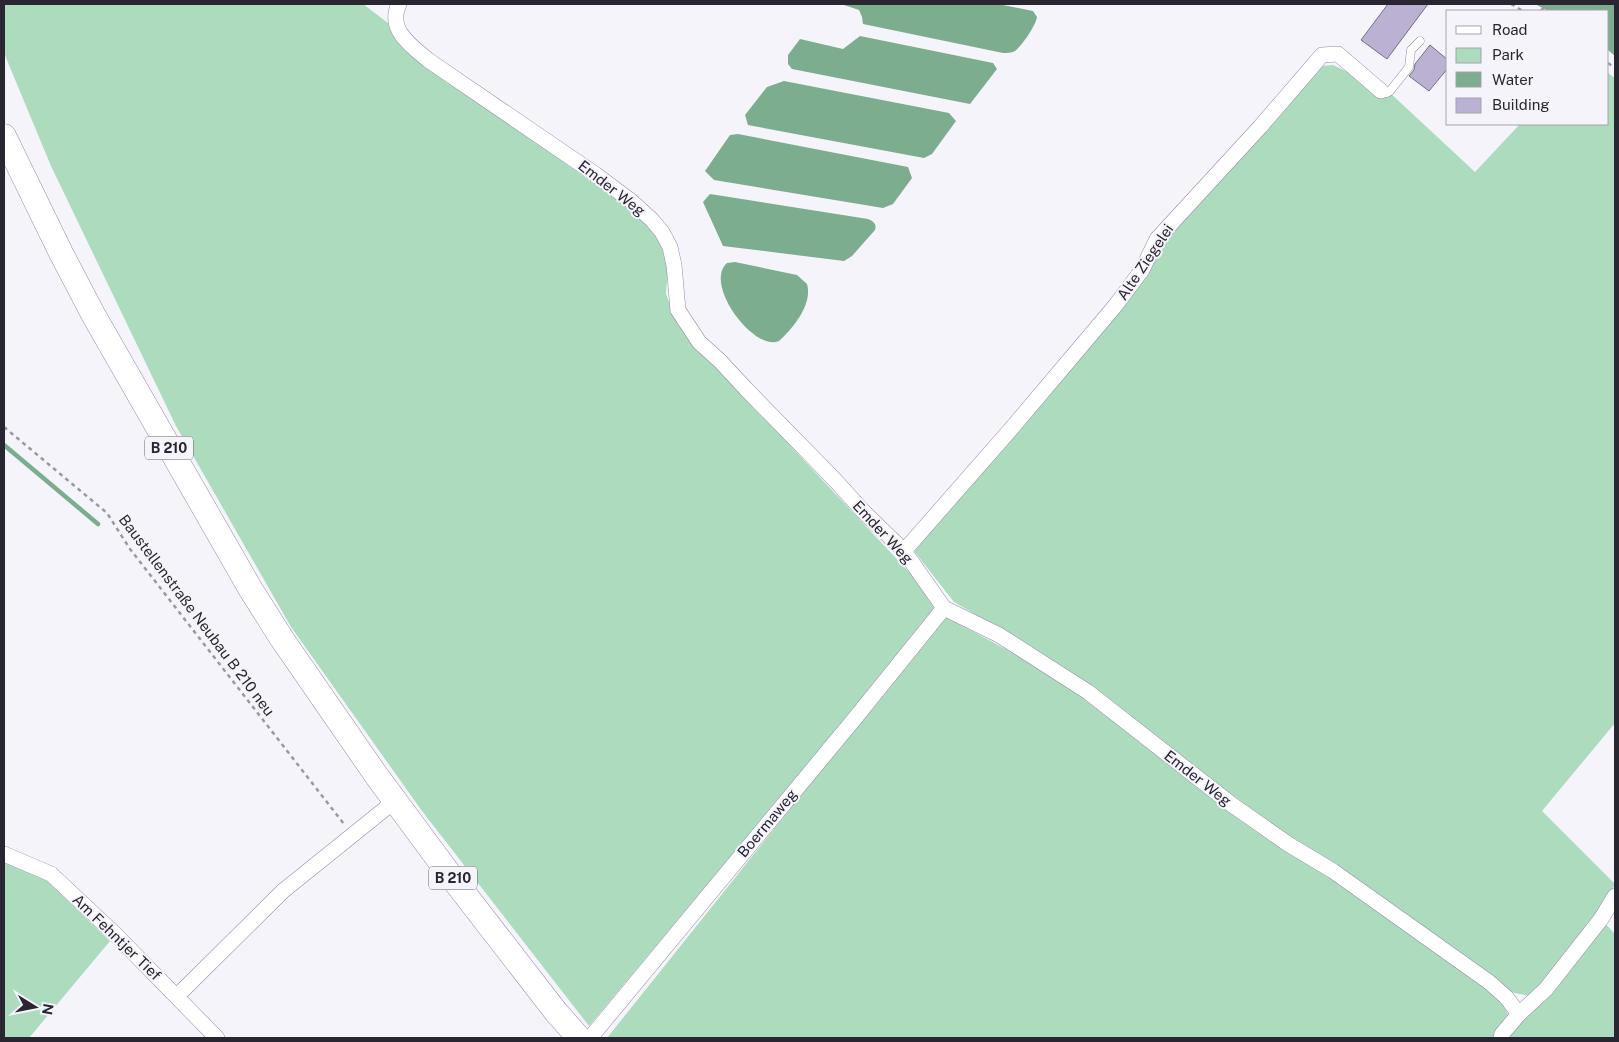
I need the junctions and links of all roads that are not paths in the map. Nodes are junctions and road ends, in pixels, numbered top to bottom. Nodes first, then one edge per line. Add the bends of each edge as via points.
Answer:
1 (399, 4) edge
2 (1420, 41) dead end
3 (1381, 91) joint
4 (4, 136) edge
5 (904, 550) junction
6 (944, 608) junction
7 (396, 800) junction
8 (4, 854) edge
9 (1615, 896) edge
10 (177, 996) junction
11 (1519, 1014) junction
12 (217, 1038) edge
13 (579, 1038) edge
14 (590, 1038) edge
15 (1501, 1038) edge

1 - 5 street, Emder Weg via 395,22 411,45 428,60 595,174 652,220 670,247 678,310 699,342
2 - 3 lane via 1411,50 1409,67 1390,91
3 - 5 street, Alte Ziegelei via 1338,54 1322,55 1260,128 1157,238 1142,270 1115,306
4 - 7 main road, B 210 via 94,316 251,590 287,647
5 - 6 street, Emder Weg
6 - 11 street, Emder Weg via 999,635 1088,692 1230,804 1333,871 1489,982
6 - 14 street, Boermaweg
7 - 10 street via 283,891
7 - 13 main road, B 210 via 506,948
8 - 10 street, Am Fehntjer Tief via 51,874
9 - 11 street via 1602,920 1546,989
10 - 12 street, Am Fehntjer Tief
11 - 15 street

